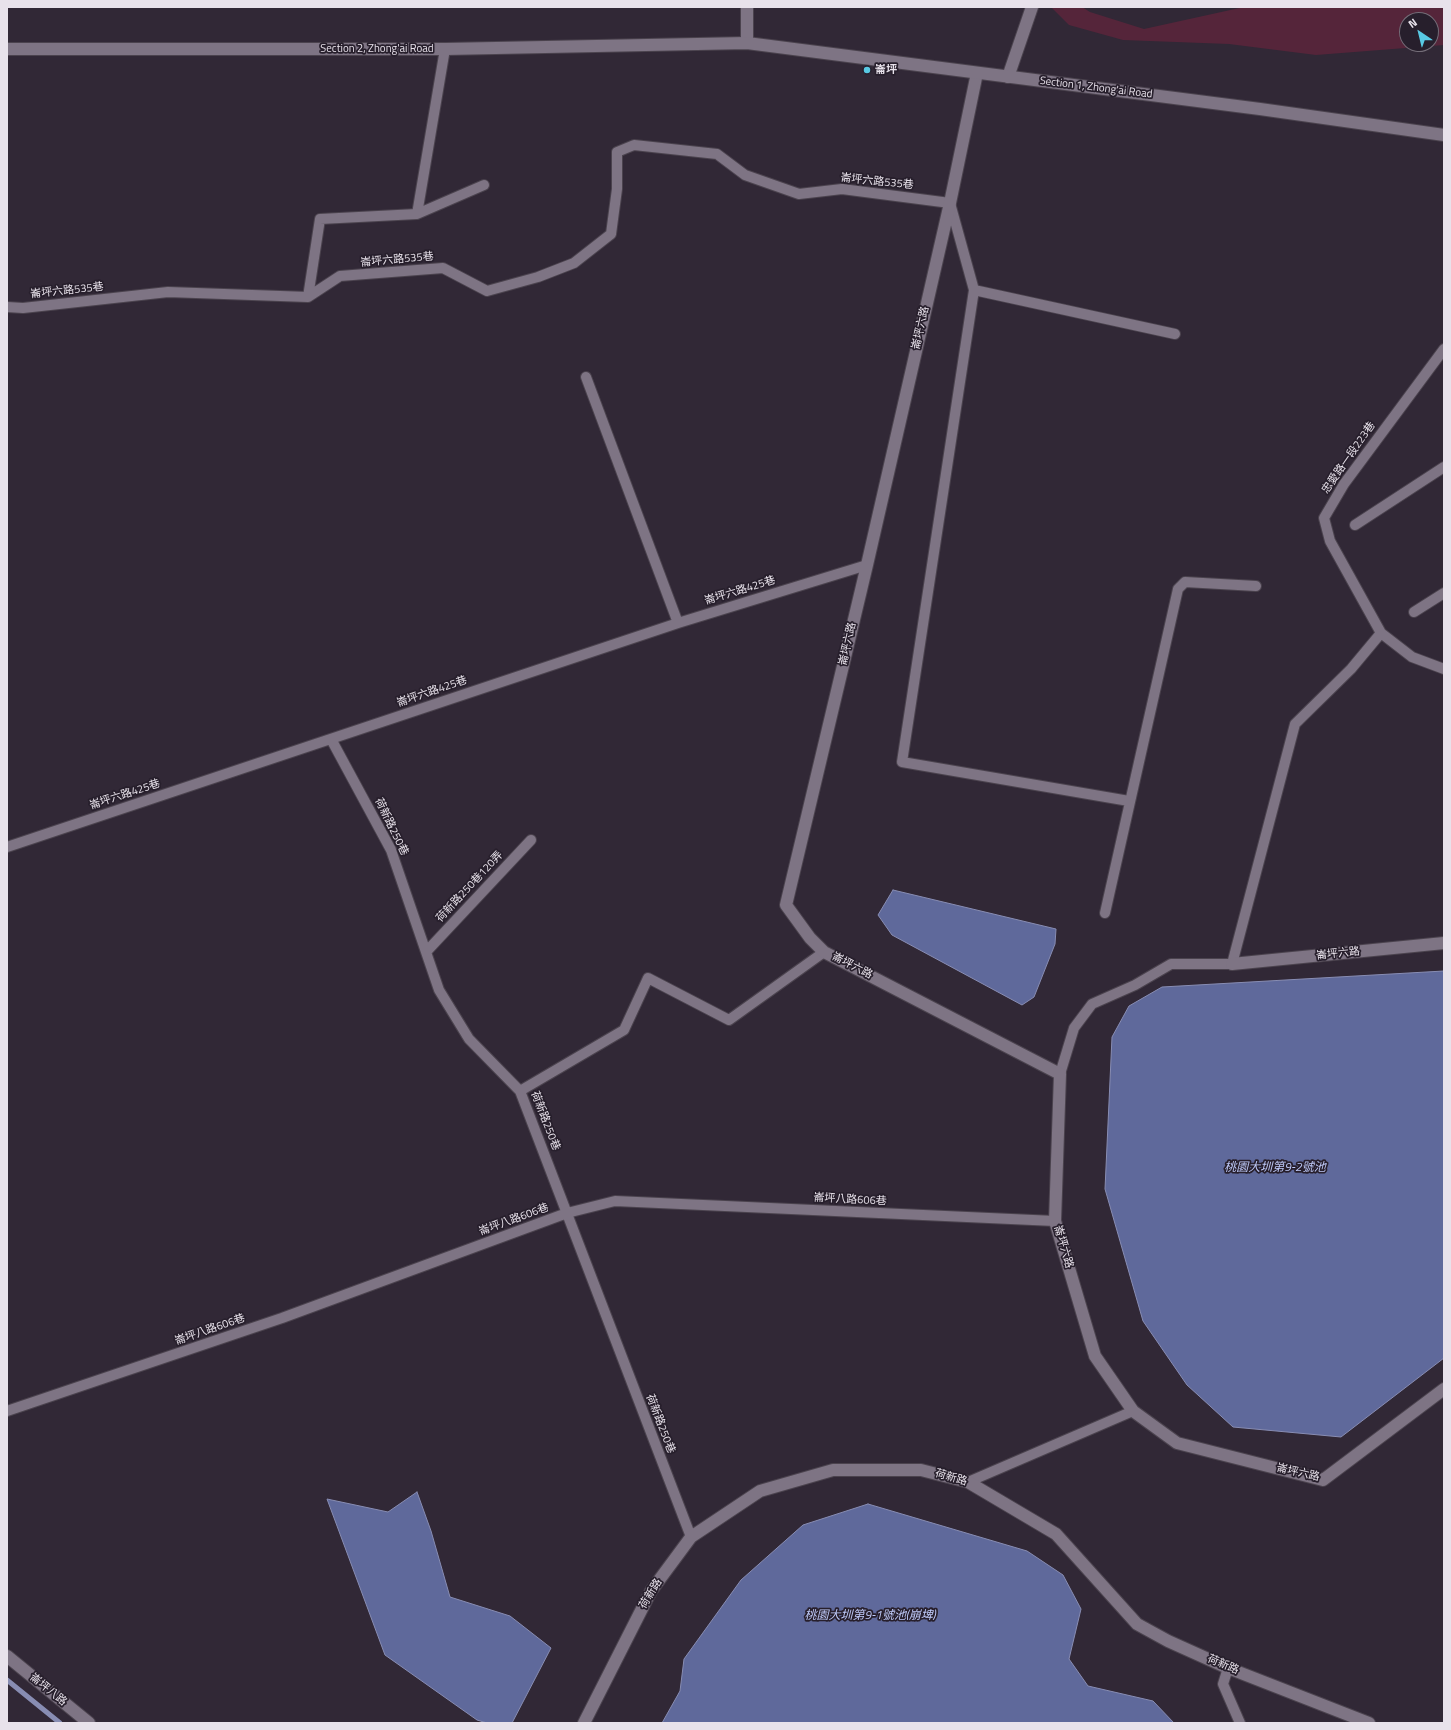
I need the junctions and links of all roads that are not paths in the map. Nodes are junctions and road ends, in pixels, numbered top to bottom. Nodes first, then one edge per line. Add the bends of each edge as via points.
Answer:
1 (747, 7) edge
2 (1032, 7) edge
3 (747, 43) junction
4 (7, 48) edge
5 (445, 49) junction
6 (977, 73) junction
7 (1008, 77) junction
8 (1444, 135) edge
9 (484, 185) dead end
10 (950, 203) junction
11 (417, 214) junction
12 (974, 290) junction
13 (308, 297) junction
14 (7, 307) edge
15 (1175, 334) dead end
16 (1444, 348) edge
17 (586, 376) dead end
18 (1444, 467) edge
19 (1355, 525) dead end
20 (867, 565) junction
21 (1256, 586) dead end
22 (1444, 593) edge
23 (1414, 612) dead end
24 (678, 623) junction
25 (1381, 633) junction
26 (1444, 669) edge
27 (331, 739) junction
28 (1129, 800) junction
29 (531, 840) dead end
30 (7, 847) edge
31 (1105, 913) dead end
32 (1444, 943) edge
33 (426, 952) junction
34 (824, 952) junction
35 (1232, 964) junction
36 (1060, 1074) junction
37 (520, 1091) junction
38 (567, 1213) junction
39 (1055, 1221) junction
40 (1444, 1389) edge
41 (7, 1411) edge
42 (1133, 1411) junction
43 (968, 1482) junction
44 (691, 1538) junction
45 (7, 1656) edge
46 (1228, 1668) junction
47 (89, 1723) edge
48 (584, 1723) edge
49 (1240, 1723) edge
50 (1369, 1723) edge

1 - 3 street
2 - 7 street
3 - 5 street, Section 2, Zhong'ai Road
3 - 6 street, Section 1, Zhong'ai Road
4 - 5 street, Section 2, Zhong'ai Road
5 - 11 lane
6 - 7 street, Section 1, Zhong'ai Road
6 - 10 street, 崙坪六路
7 - 8 street, Section 1, Zhong'ai Road
9 - 11 lane
10 - 12 lane
10 - 13 lane, 崙坪六路535巷 via 842,189 800,194 745,176 717,154 634,145 617,152 617,189 611,234 574,262 538,277 487,291 443,268 340,276
10 - 20 street, 崙坪六路
11 - 13 lane via 320,219
12 - 15 lane
12 - 28 lane via 902,762
13 - 14 lane, 崙坪六路535巷 via 168,292 23,308
16 - 25 lane, 忠愛路一段223巷 via 1344,484 1324,518 1330,541
17 - 24 lane
18 - 19 lane
20 - 24 lane, 崙坪六路425巷
20 - 34 street, 崙坪六路 via 786,905 810,938
21 - 28 lane via 1186,582 1178,589
22 - 23 lane
24 - 27 lane, 崙坪六路425巷
25 - 26 lane via 1412,657
25 - 35 lane via 1351,669 1295,724
27 - 30 lane, 崙坪六路425巷
27 - 33 lane, 荷新路250巷 via 391,850
28 - 31 lane
29 - 33 lane, 荷新路250巷120弄
32 - 35 street, 崙坪六路
33 - 37 lane, 荷新路250巷 via 439,990 469,1039
34 - 36 street, 崙坪六路
34 - 37 lane via 729,1020 648,978 624,1030
35 - 36 lane via 1171,964 1092,1004 1074,1028
36 - 39 street, 崙坪六路
37 - 38 lane, 荷新路250巷
38 - 39 lane, 崙坪八路606巷 via 615,1201
38 - 41 lane, 崙坪八路606巷 via 282,1318
38 - 44 lane, 荷新路250巷
39 - 42 street, 崙坪六路 via 1095,1356
40 - 42 street, 崙坪六路 via 1323,1480 1177,1444
42 - 43 lane
43 - 44 street, 荷新路 via 921,1470 833,1470 760,1491
43 - 46 street, 荷新路 via 1056,1534 1137,1624
44 - 48 street, 荷新路 via 651,1591
45 - 47 street, 崙坪八路
46 - 49 lane via 1223,1684
46 - 50 street, 荷新路

